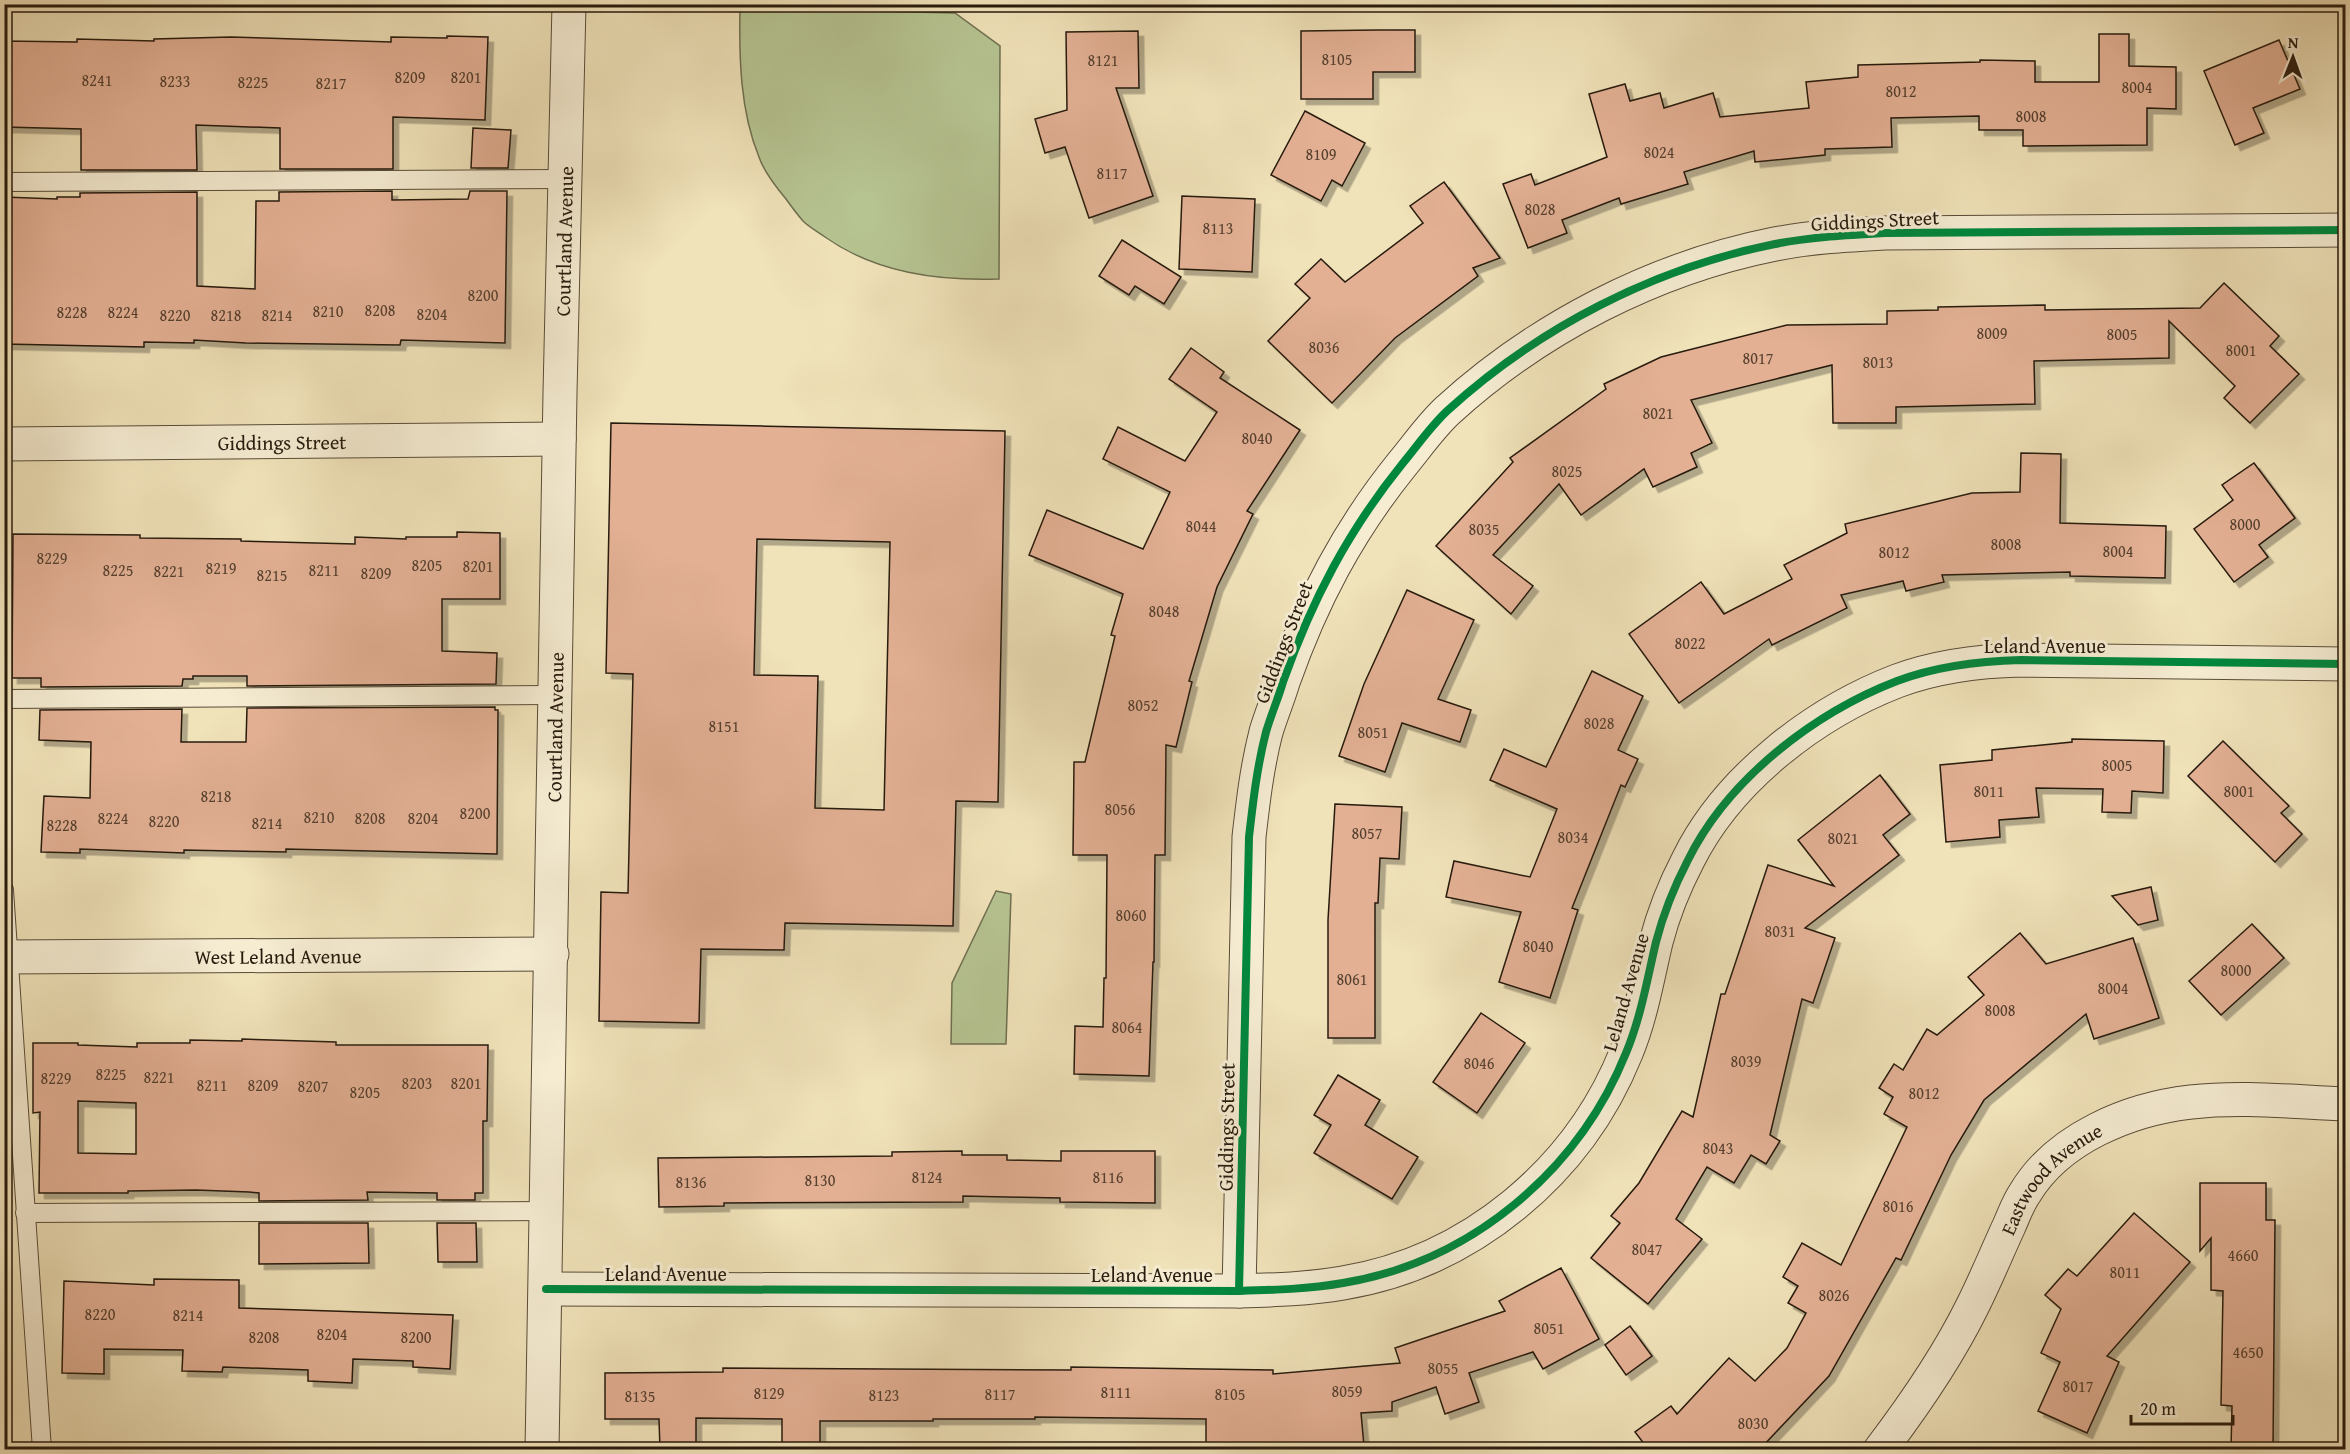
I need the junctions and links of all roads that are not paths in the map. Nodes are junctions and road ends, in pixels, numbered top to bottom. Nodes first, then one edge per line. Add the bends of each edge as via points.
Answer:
1 (568, 4) edge
2 (565, 179) junction
3 (4, 182) edge
4 (2346, 230) edge
5 (559, 439) junction
6 (4, 444) edge
7 (2346, 664) edge
8 (555, 695) junction
9 (4, 699) edge
10 (4, 890) edge
11 (552, 954) junction
12 (6, 957) edge
13 (2346, 1104) edge
14 (547, 1211) junction
15 (25, 1213) junction
16 (546, 1289) junction
17 (1239, 1291) junction
18 (42, 1449) edge
19 (542, 1449) edge
20 (1880, 1449) edge

1 - 2 street, Courtland Avenue
2 - 3 lane
2 - 5 street, Courtland Avenue
4 - 17 street, Giddings Street via 1885,233 1774,244 1721,257 1611,299 1530,346 1446,412 1380,491 1324,582 1266,732 1249,837
5 - 6 street, Giddings Street
5 - 8 street, Courtland Avenue
7 - 17 street, Leland Avenue via 1977,661 1898,681 1829,715 1793,740 1730,797 1693,851 1657,939 1639,1018 1625,1055 1587,1125 1540,1183 1474,1233 1437,1254 1394,1270 1346,1283
8 - 9 lane
8 - 11 street, Courtland Avenue
10 - 12 lane
11 - 12 street, West Leland Avenue
11 - 14 street, Courtland Avenue
12 - 15 lane
13 - 20 street, Eastwood Avenue via 2234,1099 2189,1102 2147,1111 2094,1131 2054,1157 2025,1193 1973,1306 1943,1358
14 - 15 lane
14 - 16 street, Courtland Avenue
15 - 18 lane
16 - 17 street, Leland Avenue
16 - 19 street, Courtland Avenue

